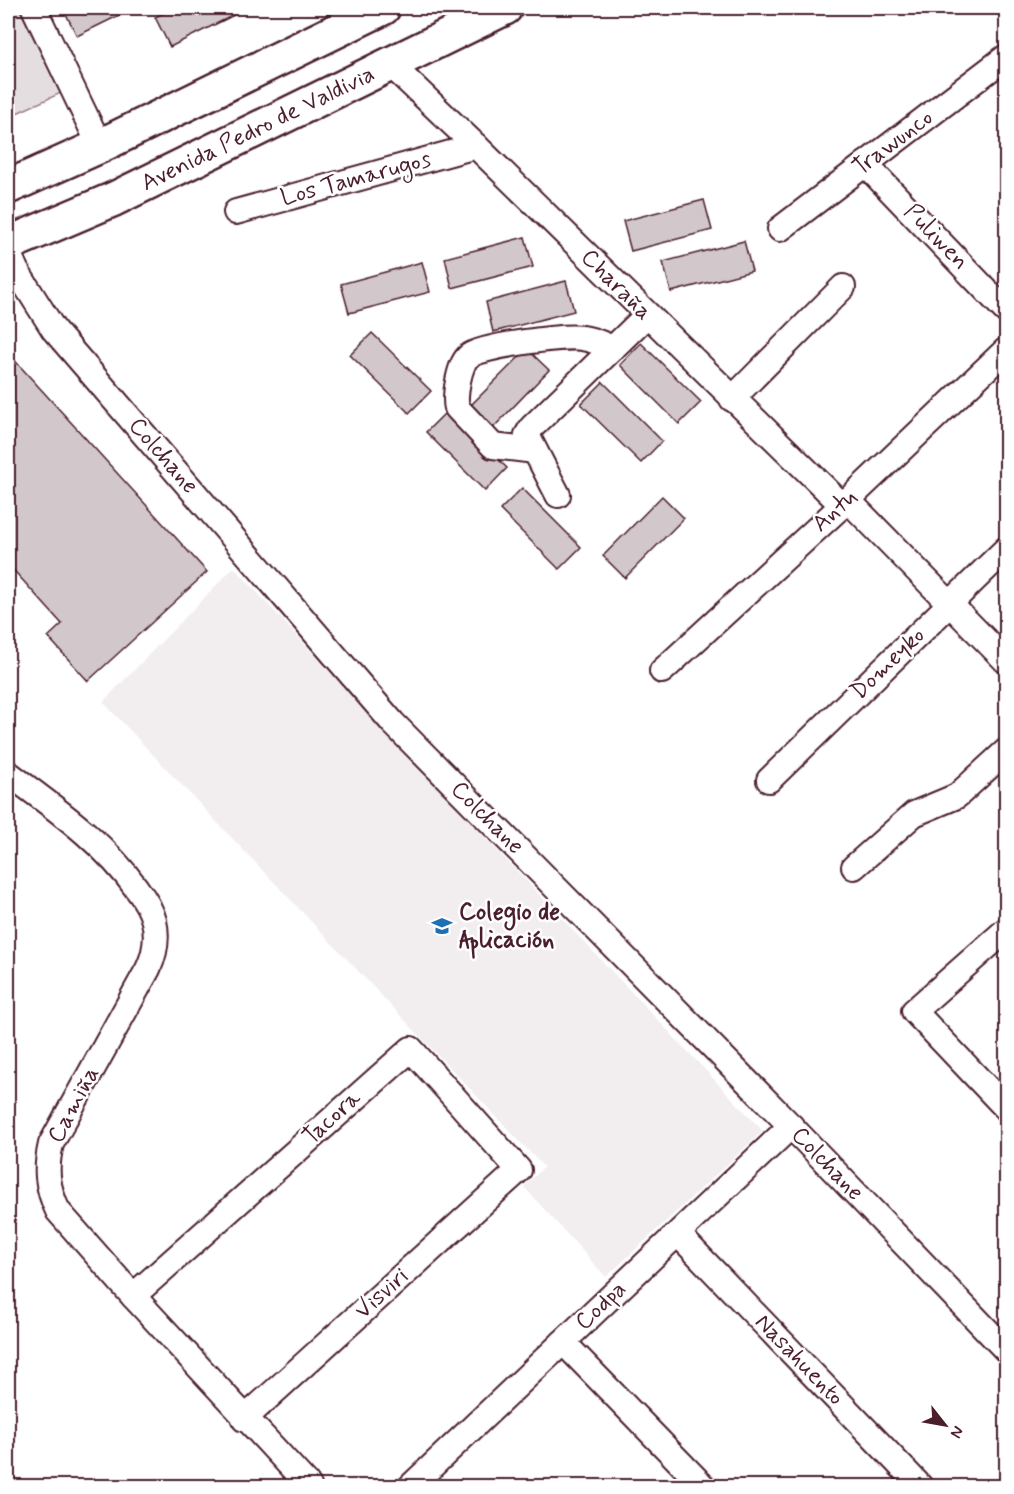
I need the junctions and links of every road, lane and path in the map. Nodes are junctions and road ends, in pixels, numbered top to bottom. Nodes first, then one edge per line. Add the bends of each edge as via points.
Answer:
1 (34, 8) edge
2 (383, 8) edge
3 (470, 8) edge
4 (505, 8) edge
5 (430, 45) junction
6 (1006, 57) edge
7 (390, 64) junction
8 (100, 146) junction
9 (476, 146) junction
10 (865, 164) junction
11 (8, 187) edge
12 (236, 212) dead end
13 (780, 229) dead end
14 (8, 244) edge
15 (8, 251) edge
16 (843, 287) dead end
17 (1006, 311) edge
18 (647, 315) junction
19 (613, 348) junction
20 (1006, 350) edge
21 (732, 399) junction
22 (535, 451) junction
23 (558, 495) dead end
24 (845, 503) junction
25 (1006, 549) edge
26 (950, 604) junction
27 (1006, 661) edge
28 (662, 671) dead end
29 (1006, 751) edge
30 (8, 773) edge
31 (769, 780) dead end
32 (854, 867) dead end
33 (1006, 930) edge
34 (1006, 1108) edge
35 (791, 1126) junction
36 (519, 1170) joint
37 (678, 1234) junction
38 (133, 1296) junction
39 (564, 1342) junction
40 (1006, 1350) edge
41 (244, 1419) junction
42 (309, 1486) edge
43 (411, 1486) edge
44 (703, 1486) edge
45 (920, 1486) edge

1 - 8 street
2 - 8 main road
3 - 5 main road via 439,25
4 - 5 main road, Avenida Pedro de Valdivia
5 - 7 main road, Avenida Pedro de Valdivia
6 - 10 street, Trawunco
7 - 9 street, Charaña
7 - 14 main road, Avenida Pedro de Valdivia via 114,199
8 - 11 main road
9 - 12 street, Los Tamarugos
9 - 18 street, Charaña
10 - 13 street, Trawunco
10 - 17 street, Puliwen
15 - 35 street, Colchane via 54,330 393,723
16 - 21 street
18 - 19 street
18 - 21 street, Charaña
19 - 22 street via 532,427 527,435
19 - 22 street via 581,338 511,344 469,356 461,366 457,408 493,447
20 - 24 street, Antu
21 - 24 street, Charaña
22 - 23 street
24 - 26 street, Charaña
24 - 28 street, Antu
25 - 26 street, Domeyko
26 - 27 street, Charaña
26 - 31 street, Domeyko
29 - 32 street via 957,796 914,814
30 - 38 street, Camiña via 106,851 143,897 154,920 153,958 55,1137 47,1161 47,1178 58,1211
33 - 34 street via 914,1011
35 - 37 street, Codpa
35 - 40 street, Colchane
36 - 38 street, Tacora via 411,1048
36 - 41 street, Visviri
37 - 39 street, Codpa
37 - 45 street, Nasahuento
38 - 41 street, Camiña
39 - 43 street, Codpa
39 - 44 street
41 - 42 street, Camiña

